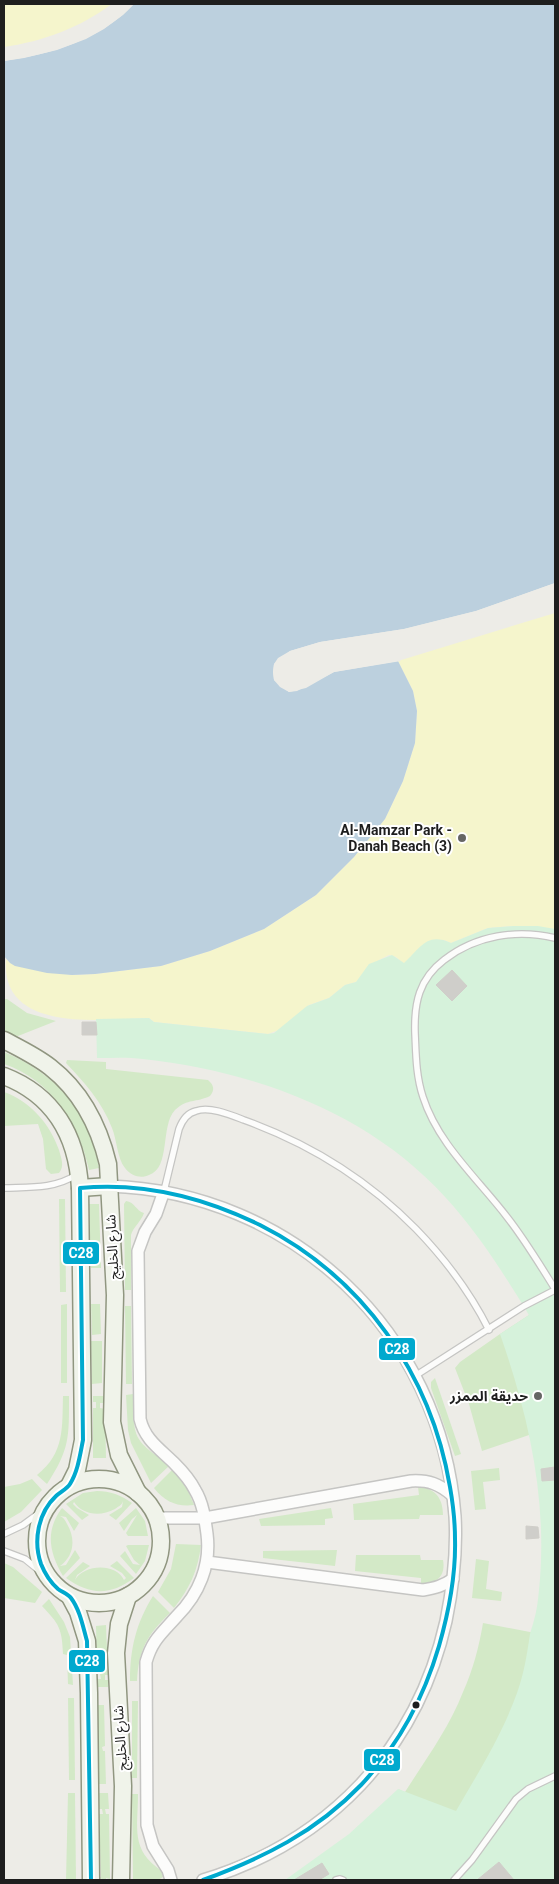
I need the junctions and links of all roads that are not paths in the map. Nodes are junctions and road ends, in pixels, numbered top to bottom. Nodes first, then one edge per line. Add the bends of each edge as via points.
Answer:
1 (555, 938) edge
2 (4, 1040) edge
3 (4, 1076) edge
4 (79, 1180) junction
5 (109, 1186) junction
6 (4, 1188) edge
7 (164, 1191) junction
8 (555, 1290) edge
9 (489, 1330) junction
10 (415, 1376) junction
11 (69, 1486) junction
12 (138, 1494) junction
13 (452, 1495) junction
14 (46, 1508) junction
15 (156, 1518) junction
16 (205, 1518) junction
17 (4, 1534) edge
18 (4, 1551) edge
19 (207, 1562) junction
20 (47, 1577) junction
21 (453, 1579) junction
22 (128, 1596) junction
23 (70, 1597) junction
24 (555, 1776) edge
25 (230, 1876) edge
26 (91, 1880) edge
27 (121, 1880) edge
28 (172, 1880) edge
29 (203, 1880) edge
30 (336, 1880) edge
31 (343, 1880) edge
32 (454, 1880) edge

1 - 8 lane via 507,934 462,948 442,961 423,984 414,1019 419,1084 431,1116 450,1147 526,1243
2 - 5 main road, شارع الخليج via 49,1066 77,1093 104,1145
3 - 4 main road via 31,1089 57,1115 73,1147
4 - 5 main road
4 - 6 lane via 46,1187
4 - 11 main road via 83,1440 77,1470
5 - 7 street
5 - 12 main road, شارع الخليج via 114,1295 112,1422 119,1455
7 - 9 lane via 179,1130 188,1115 205,1110 261,1126 330,1161 393,1207 416,1228 456,1275 474,1300
7 - 10 street via 230,1210 262,1224 322,1262 374,1313
7 - 16 street via 138,1251 140,1419 146,1436 191,1483
8 - 9 lane
9 - 10 lane
10 - 13 street via 439,1437
11 - 12 main road via 83,1481 112,1480
11 - 14 main road
12 - 15 main road
13 - 16 street via 432,1482 411,1481
13 - 21 street via 455,1529
14 - 17 lane
14 - 20 main road via 36,1535 37,1550
15 - 16 street
15 - 22 main road via 161,1542 159,1558 144,1584
16 - 19 street
18 - 20 lane via 25,1559
19 - 21 street via 423,1590
19 - 28 street via 196,1592 156,1638 146,1662 147,1826 153,1846
20 - 23 main road
21 - 25 street via 431,1674 398,1740 356,1790 327,1816 297,1838
22 - 23 main road via 99,1604
22 - 27 main road, شارع الخليج via 119,1624 116,1654 123,1786
23 - 26 main road, شارع الخليج via 87,1641
24 - 32 lane via 528,1788 516,1799
25 - 29 street
30 - 31 lane

